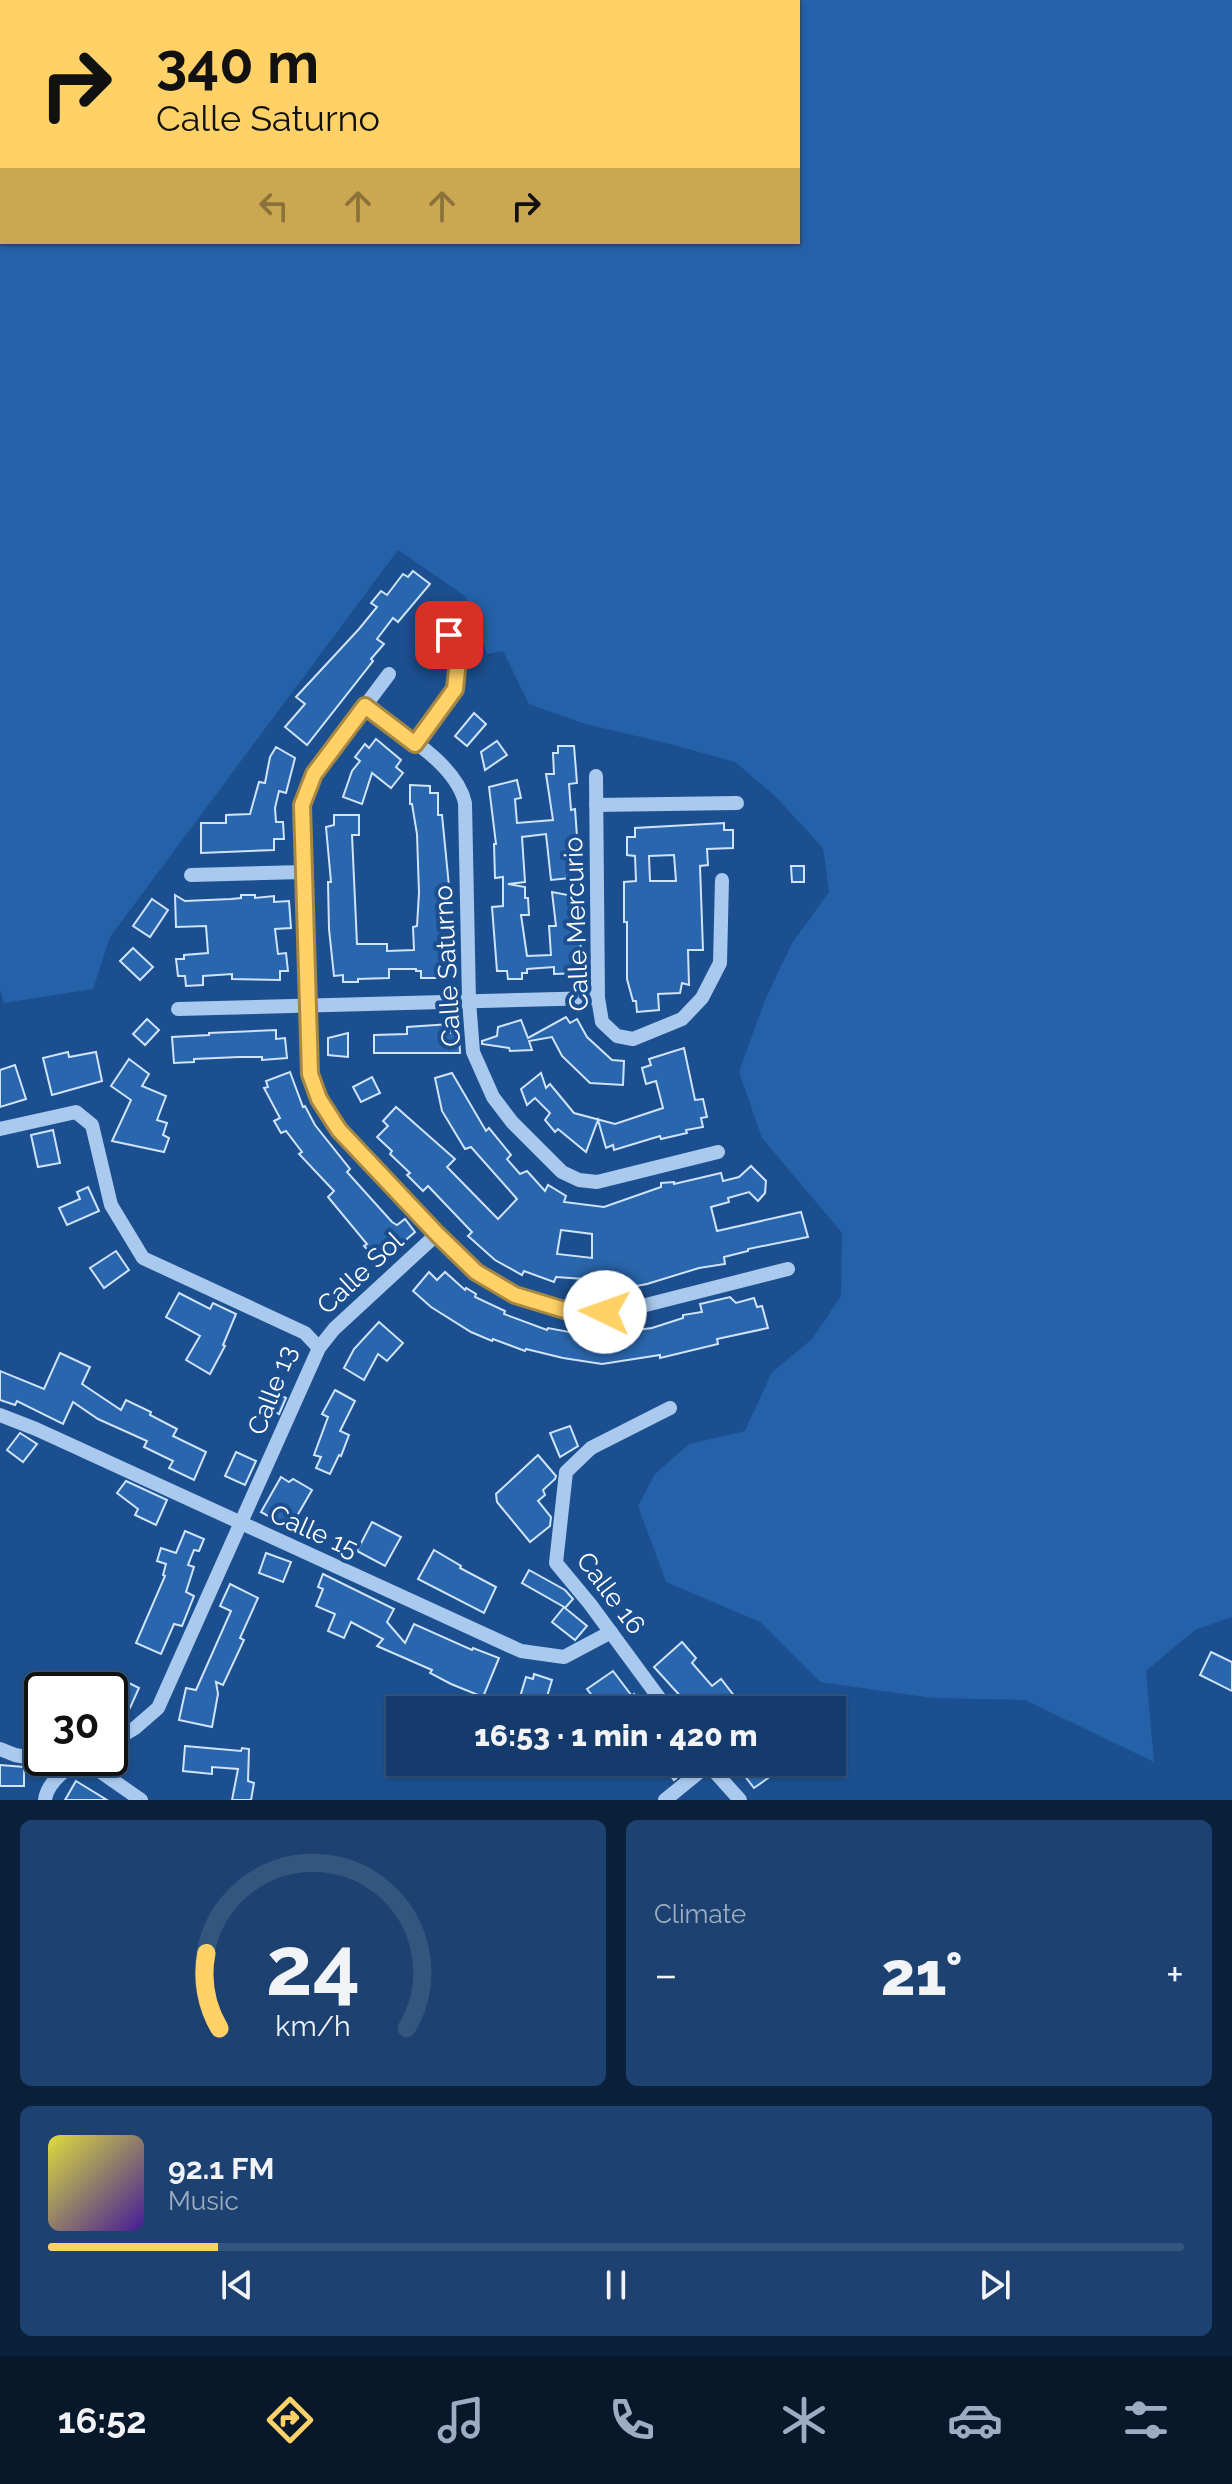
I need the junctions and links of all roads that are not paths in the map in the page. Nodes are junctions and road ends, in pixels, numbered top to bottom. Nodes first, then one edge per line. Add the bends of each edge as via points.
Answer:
1 (440, 609) dead end
2 (389, 674) dead end
3 (365, 706) junction
4 (415, 744) junction
5 (596, 776) dead end
6 (737, 803) dead end
7 (596, 805) junction
8 (304, 872) junction
9 (191, 875) dead end
10 (722, 880) dead end
11 (598, 998) junction
12 (469, 1001) junction
13 (308, 1006) junction
14 (178, 1009) dead end
15 (0, 1129) edge
16 (718, 1152) dead end
17 (437, 1234) junction
18 (788, 1269) dead end
19 (319, 1348) junction
20 (670, 1408) dead end
21 (0, 1415) edge
22 (241, 1525) junction
23 (611, 1632) junction
24 (658, 1696) edge
25 (128, 1732) edge
26 (0, 1749) edge
27 (24, 1757) edge
28 (60, 1776) edge
29 (107, 1776) edge
30 (692, 1776) edge
31 (719, 1776) edge
32 (45, 1800) edge
33 (141, 1800) edge
34 (665, 1800) edge
35 (740, 1800) edge

1 - 4 street via 458,660 455,689
2 - 3 street
3 - 4 street, Calle Saturno
3 - 8 street via 314,774 302,805
4 - 12 street, Calle Saturno via 462,788
5 - 7 street, Calle Mercurio
6 - 7 street
7 - 11 street, Calle Mercurio
8 - 9 street
8 - 13 street
10 - 11 street, Calle Mercurio via 720,963 702,998 682,1019 633,1039 617,1036 602,1022
11 - 12 street
12 - 13 street
12 - 16 street, Calle Saturno via 473,1052 493,1097 562,1172 597,1182
13 - 14 street
13 - 17 street via 310,1074 319,1099 339,1130
15 - 19 street, Calle 13 via 76,1112 92,1125 111,1205 143,1258 305,1333
17 - 18 street via 476,1272 515,1295 571,1312 630,1309
17 - 19 street, Calle Sol
19 - 22 street, Calle 13
20 - 23 street, Calle 16 via 591,1448 566,1472 556,1563
21 - 22 street, Calle 15
22 - 23 street, Calle 15 via 521,1651 564,1657
22 - 25 street, Calle 13 via 158,1708
23 - 24 street, Calle 16
26 - 27 street
28 - 32 street via 46,1790
29 - 33 street
30 - 34 street
31 - 35 street

